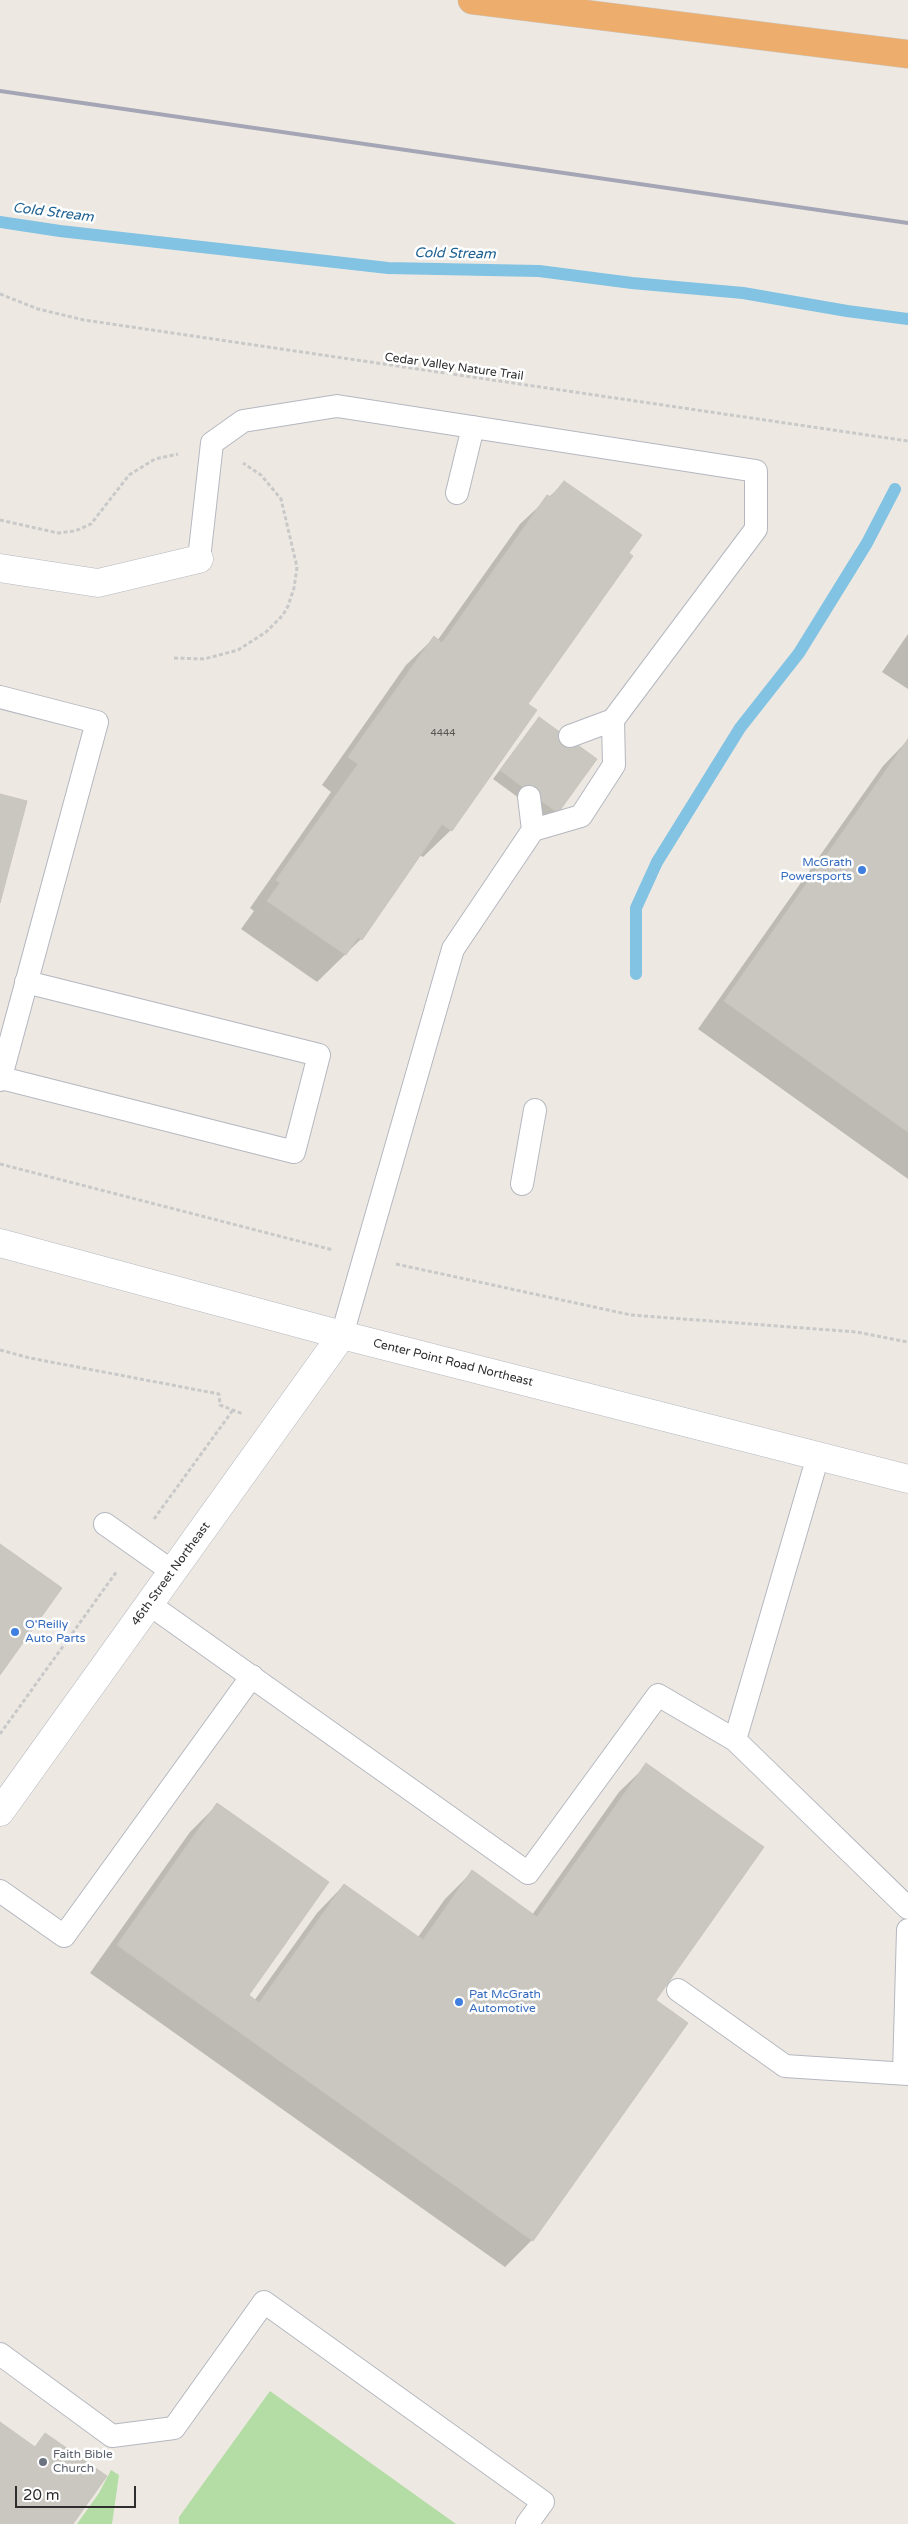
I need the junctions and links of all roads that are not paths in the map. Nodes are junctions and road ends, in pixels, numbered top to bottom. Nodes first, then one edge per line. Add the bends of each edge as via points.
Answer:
1 (472, 0) edge
2 (908, 54) edge
3 (473, 427) junction
4 (457, 493) dead end
5 (199, 559) joint
6 (0, 568) edge
7 (0, 697) edge
8 (613, 720) junction
9 (570, 736) dead end
10 (529, 797) dead end
11 (533, 830) junction
12 (26, 982) junction
13 (0, 1079) edge
14 (535, 1110) dead end
15 (522, 1184) dead end
16 (0, 1243) edge
17 (342, 1335) junction
18 (818, 1456) junction
19 (908, 1479) edge
20 (105, 1524) dead end
21 (172, 1572) junction
22 (149, 1604) junction
23 (252, 1676) junction
24 (734, 1740) junction
25 (0, 1812) edge
26 (0, 1891) edge
27 (908, 1908) edge
28 (908, 1930) edge
29 (678, 1990) dead end
30 (906, 2073) edge
31 (0, 2354) edge
32 (527, 2524) edge

1 - 2 highway
3 - 4 lane
3 - 5 lane via 337,406 229,422 212,442
3 - 8 lane via 756,471 756,529
5 - 6 main road via 98,583
7 - 12 lane via 96,722
8 - 9 lane
8 - 11 lane via 614,765 581,816
10 - 11 lane
11 - 17 lane via 453,949
12 - 13 lane
12 - 13 lane via 319,1055 294,1152
14 - 15 lane
16 - 17 main road, Center Point Road Northeast
17 - 18 main road, Center Point Road Northeast
17 - 21 main road, 46th Street Northeast
18 - 19 main road, Center Point Road Northeast
18 - 24 lane
20 - 21 lane
21 - 22 main road, 46th Street Northeast
22 - 23 lane
22 - 25 main road, 46th Street Northeast
23 - 24 lane via 528,1872 658,1695
23 - 26 lane via 64,1936
24 - 27 lane
28 - 30 lane
29 - 30 lane via 785,2066
31 - 32 lane via 112,2436 174,2428 264,2302 543,2502

